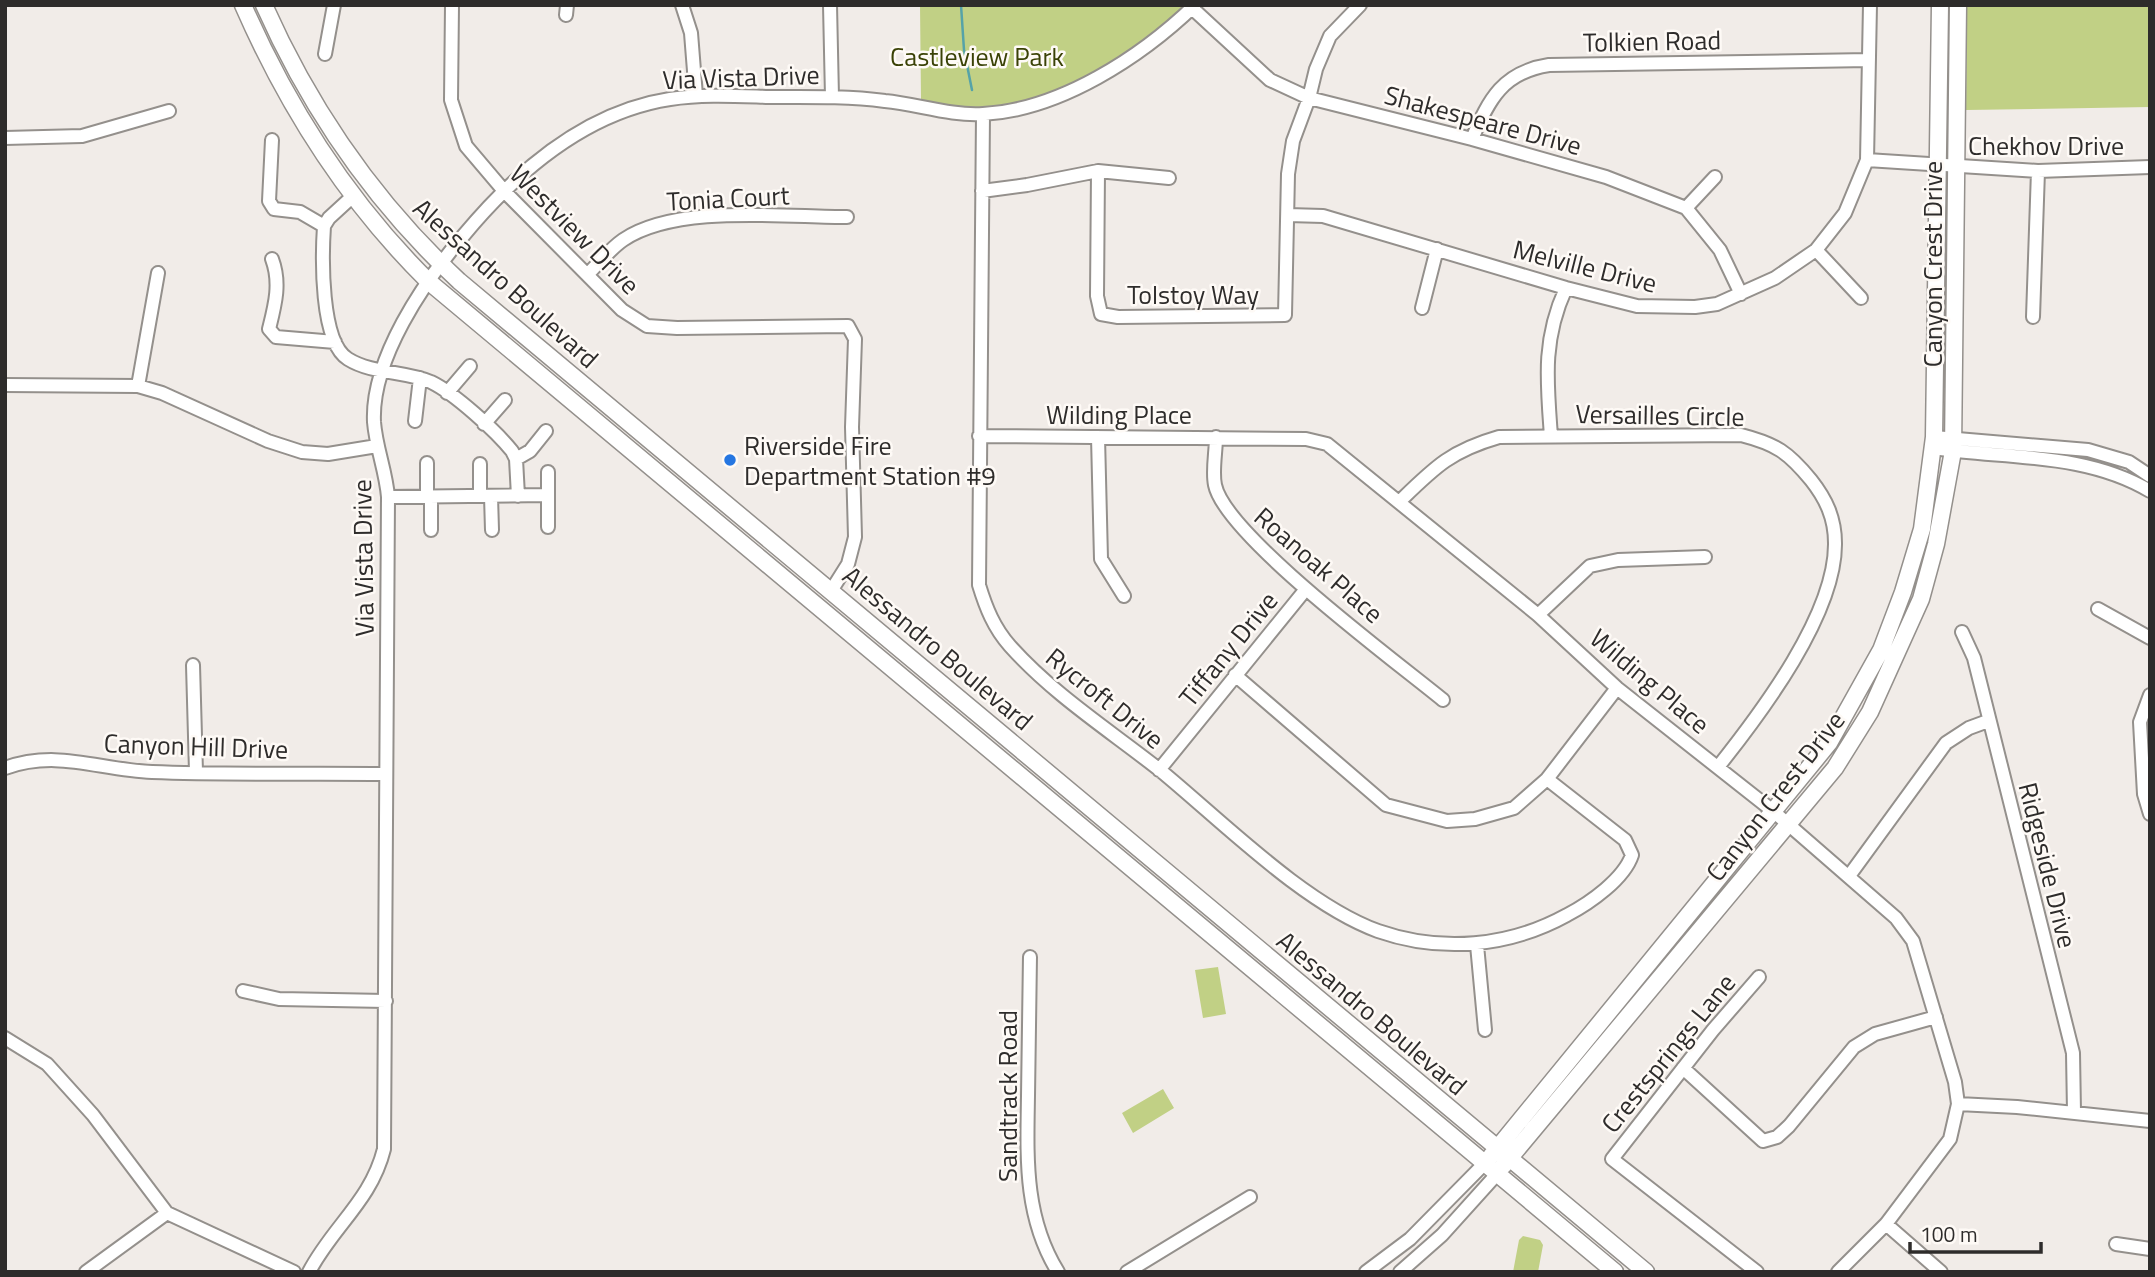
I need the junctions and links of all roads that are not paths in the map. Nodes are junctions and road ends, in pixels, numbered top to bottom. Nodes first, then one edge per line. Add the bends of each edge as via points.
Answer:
1 (243, 5) edge
2 (264, 5) edge
3 (334, 5) edge
4 (452, 5) edge
5 (682, 5) edge
6 (831, 5) edge
7 (1360, 5) edge
8 (1870, 5) edge
9 (1940, 5) edge
10 (1958, 5) edge
11 (1194, 7) edge
12 (325, 54) dead end
13 (1869, 60) junction
14 (696, 96) junction
15 (832, 97) junction
16 (1309, 98) junction
17 (169, 111) dead end
18 (983, 114) junction
19 (5, 138) edge
20 (1472, 139) junction
21 (272, 140) dead end
22 (1867, 160) junction
23 (1938, 167) junction
24 (2150, 167) edge
25 (1958, 168) junction
26 (1098, 171) junction
27 (2038, 171) junction
28 (1715, 177) dead end
29 (1169, 178) dead end
30 (982, 191) junction
31 (505, 192) junction
32 (353, 196) junction
33 (1686, 208) junction
34 (1288, 215) junction
35 (847, 217) dead end
36 (324, 226) junction
37 (1437, 249) junction
38 (1816, 250) junction
39 (272, 259) dead end
40 (440, 263) junction
41 (158, 273) dead end
42 (588, 274) junction
43 (429, 281) junction
44 (1566, 288) junction
45 (1741, 294) junction
46 (1861, 298) dead end
47 (1422, 308) dead end
48 (2033, 317) dead end
49 (335, 342) junction
50 (470, 366) dead end
51 (383, 370) junction
52 (420, 378) junction
53 (5, 385) edge
54 (138, 386) junction
55 (447, 393) junction
56 (505, 400) dead end
57 (415, 421) dead end
58 (484, 424) junction
59 (547, 431) dead end
60 (979, 436) junction
61 (1550, 436) junction
62 (1098, 437) junction
63 (1216, 437) junction
64 (1934, 442) junction
65 (1954, 444) junction
66 (377, 446) junction
67 (516, 459) junction
68 (427, 463) dead end
69 (480, 464) dead end
70 (548, 472) dead end
71 (2147, 478) edge
72 (548, 495) junction
73 (485, 496) junction
74 (518, 496) junction
75 (388, 497) junction
76 (429, 497) junction
77 (1399, 502) junction
78 (548, 527) dead end
79 (430, 530) dead end
80 (492, 530) dead end
81 (1705, 557) dead end
82 (1306, 589) junction
83 (831, 591) junction
84 (1124, 596) dead end
85 (2098, 609) dead end
86 (1538, 615) junction
87 (1962, 632) dead end
88 (2150, 638) edge
89 (193, 665) dead end
90 (1235, 675) junction
91 (1618, 688) junction
92 (2150, 695) edge
93 (1444, 700) dead end
94 (1988, 721) junction
95 (1718, 767) junction
96 (5, 768) edge
97 (1159, 770) junction
98 (196, 772) junction
99 (386, 774) junction
100 (1547, 779) junction
101 (1773, 811) junction
102 (2150, 814) edge
103 (1790, 825) junction
104 (1849, 876) junction
105 (1477, 945) junction
106 (1030, 957) dead end
107 (1759, 977) dead end
108 (243, 991) dead end
109 (386, 1001) junction
110 (1936, 1017) junction
111 (1485, 1030) dead end
112 (5, 1038) edge
113 (1683, 1068) junction
114 (1958, 1104) junction
115 (2074, 1112) junction
116 (2150, 1121) edge
117 (1503, 1154) junction
118 (1491, 1168) junction
119 (1250, 1197) dead end
120 (167, 1213) junction
121 (1886, 1224) junction
122 (2116, 1244) dead end
123 (2150, 1249) edge
124 (86, 1272) edge
125 (294, 1272) edge
126 (309, 1272) edge
127 (1058, 1272) edge
128 (1127, 1272) edge
129 (1366, 1272) edge
130 (1400, 1272) edge
131 (1615, 1272) edge
132 (1646, 1272) edge
133 (1757, 1272) edge
134 (1838, 1272) edge
135 (1941, 1272) edge

1 - 32 main road, Alessandro Boulevard via 300,119
2 - 40 main road, Alessandro Boulevard via 339,144 390,211
3 - 12 street
4 - 31 street, Westview Drive via 456,122 477,163
5 - 14 street via 691,33
6 - 15 street
7 - 16 street via 1330,36
8 - 13 street, Melville Drive
9 - 23 main road, Canyon Crest Drive
10 - 25 main road, Canyon Crest Drive
11 - 16 street, Shakespeare Drive via 1270,80
11 - 18 street, Via Vista Drive via 1150,46 1073,90
13 - 20 street, Tolkien Road via 1529,68 1504,83 1488,103
13 - 22 street, Melville Drive
14 - 15 street, Via Vista Drive
14 - 31 street, Via Vista Drive via 640,105 588,126 542,157
15 - 18 street, Via Vista Drive
16 - 20 street, Shakespeare Drive
16 - 34 street via 1293,141
17 - 19 street via 82,136
18 - 30 street, Rycroft Drive
20 - 33 street, Shakespeare Drive via 1606,177
21 - 36 street via 269,201 274,209 300,212
22 - 23 street, Chekhov Drive
22 - 38 street, Melville Drive via 1845,214
23 - 25 street, Chekhov Drive
23 - 64 main road, Canyon Crest Drive
24 - 27 street, Chekhov Drive
25 - 27 street, Chekhov Drive
25 - 65 main road, Canyon Crest Drive
26 - 29 street
26 - 30 street
26 - 34 street, Tolstoy Way via 1097,296 1101,314 1284,315
27 - 48 street
28 - 33 street
30 - 60 street, Rycroft Drive
31 - 40 street, Via Vista Drive
31 - 42 street, Westview Drive
32 - 36 street
32 - 43 main road, Alessandro Boulevard
33 - 45 street, Shakespeare Drive via 1720,250
34 - 37 street, Melville Drive via 1323,216
35 - 42 street, Tonia Court via 693,217 659,223 622,241
36 - 49 street via 323,277
37 - 44 street, Melville Drive
37 - 47 street
38 - 45 street, Melville Drive
38 - 46 street
39 - 49 street via 277,300 269,329 276,337
40 - 43 street, Via Vista Drive
40 - 83 main road, Alessandro Boulevard
41 - 54 street
42 - 83 street, Westview Drive via 622,310 647,326 848,326 855,339 855,537 848,564
43 - 51 street, Via Vista Drive
43 - 118 main road, Alessandro Boulevard
44 - 45 street, Melville Drive via 1637,306 1668,308 1717,304
44 - 61 street via 1554,314 1546,357
49 - 51 street via 348,359
50 - 55 street
51 - 52 street
51 - 66 street, Via Vista Drive via 375,401
52 - 55 street
52 - 57 street
53 - 54 street
54 - 66 street via 302,452 328,454
55 - 58 street
56 - 58 street
58 - 67 street
59 - 67 street
60 - 62 street, Wilding Place
60 - 97 street, Rycroft Drive via 979,585 989,616 1032,669
61 - 77 street, Versailles Circle via 1499,437 1473,444 1443,460
61 - 95 street, Versailles Circle via 1741,436 1771,443 1792,457 1832,513 1836,541 1826,587 1793,661
62 - 63 street, Wilding Place
62 - 84 street via 1101,559
63 - 77 street, Wilding Place via 1306,439 1327,444
63 - 82 street, Roanoak Place via 1215,486 1235,521
64 - 65 street
64 - 101 main road, Canyon Crest Drive via 1922,529 1881,650 1829,743
65 - 71 street
65 - 103 main road, Canyon Crest Drive via 1921,600 1870,712 1835,768
66 - 75 street, Via Vista Drive
67 - 74 street
68 - 76 street
69 - 73 street
70 - 72 street
72 - 74 street
72 - 78 street
73 - 74 street
73 - 76 street
73 - 80 street
75 - 76 street
75 - 99 street, Via Vista Drive
76 - 79 street
77 - 86 street, Wilding Place
81 - 86 street via 1618,560 1590,566
82 - 90 street, Tiffany Drive
82 - 93 street, Roanoak Place
83 - 117 main road, Alessandro Boulevard
85 - 88 street
86 - 91 street, Wilding Place
87 - 94 street, Ridgeside Drive via 1974,657
89 - 98 street
90 - 97 street, Tiffany Drive
90 - 100 street via 1386,804 1447,821 1475,819 1514,808
91 - 95 street, Wilding Place
91 - 100 street
92 - 102 street via 2140,722 2144,794
94 - 104 street via 1946,743
94 - 115 street, Ridgeside Drive via 2073,1054
95 - 101 street, Wilding Place
96 - 98 street, Canyon Hill Drive via 41,758 62,758 112,770
97 - 105 street, Rycroft Drive via 1335,912 1405,938
98 - 99 street, Canyon Hill Drive
99 - 109 street, Via Vista Drive
100 - 105 street, Rycroft Drive via 1625,840 1632,855 1628,867 1577,911 1528,934
101 - 103 street, Wilding Place
101 - 117 main road, Canyon Crest Drive
103 - 104 street, Wilding Place
103 - 117 main road, Canyon Crest Drive
104 - 110 street, Wilding Place via 1896,918 1913,941
105 - 111 street
106 - 127 street, Sandtrack Road via 1029,1194 1045,1250
107 - 113 street, Crestsprings Lane
108 - 109 street via 279,999
109 - 126 street, Via Vista Drive via 386,1127 378,1171 368,1192
110 - 113 street via 1875,1034 1854,1047 1789,1126 1777,1138 1763,1141
110 - 114 street, Wilding Place
112 - 120 street via 47,1064 93,1115
113 - 133 street, Crestsprings Lane via 1612,1159
114 - 115 street
114 - 121 street, Wilding Place via 1950,1139
115 - 116 street
117 - 118 main road, Canyon Crest Drive
117 - 132 main road, Alessandro Boulevard
118 - 129 street
118 - 130 street via 1442,1235
118 - 131 main road, Alessandro Boulevard
119 - 128 street
120 - 124 street
120 - 125 street
121 - 134 street, Wilding Place
121 - 135 street
122 - 123 street

